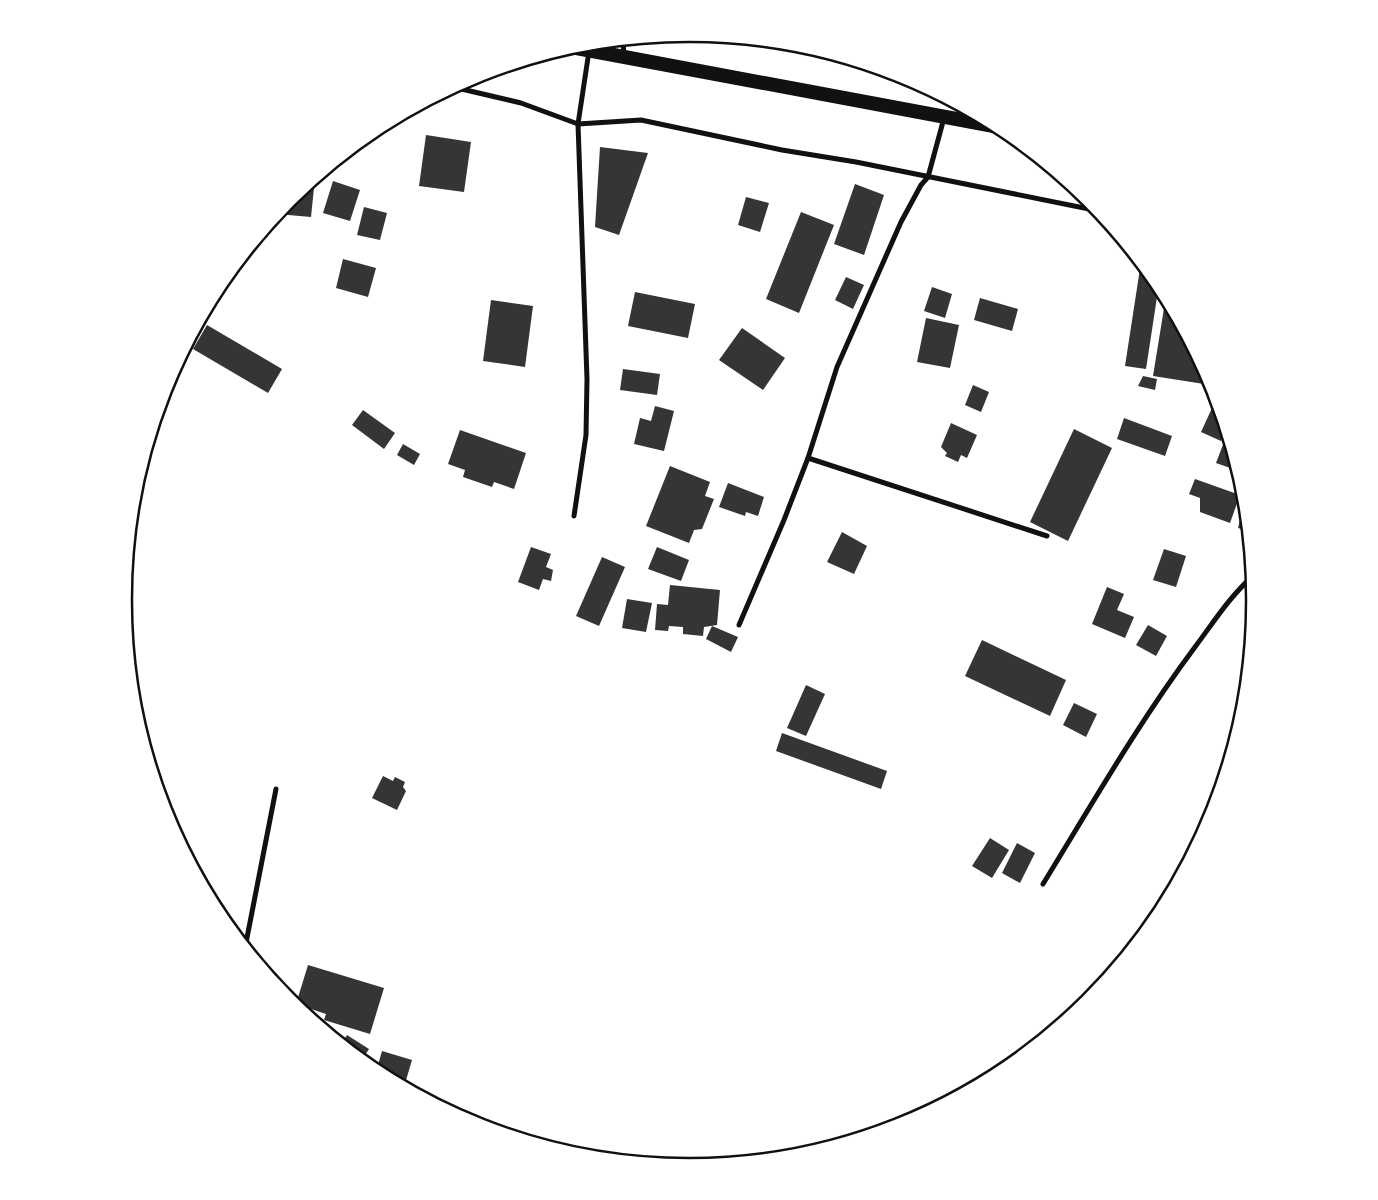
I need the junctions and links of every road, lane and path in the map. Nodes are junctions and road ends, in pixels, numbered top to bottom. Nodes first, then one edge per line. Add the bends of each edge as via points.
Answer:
1 (623, 46) edge
2 (593, 51) edge
3 (589, 52) edge
4 (624, 56) junction
5 (466, 90) edge
6 (945, 116) junction
7 (977, 123) edge
8 (578, 124) junction
9 (928, 177) junction
10 (1085, 208) edge
11 (808, 458) junction
12 (574, 516) dead end
13 (1047, 536) dead end
14 (1246, 583) edge
15 (739, 625) dead end
16 (276, 789) dead end
17 (1043, 884) dead end
18 (247, 939) edge

1 - 4 street
2 - 4 highway
3 - 8 street
4 - 6 highway
5 - 8 street via 521,102
6 - 7 highway
6 - 9 street
8 - 9 street via 641,120
8 - 12 street via 587,379 586,435
9 - 10 street
9 - 11 street via 901,222 837,367
11 - 13 street
11 - 15 street
14 - 17 street via 1163,692
16 - 18 street

